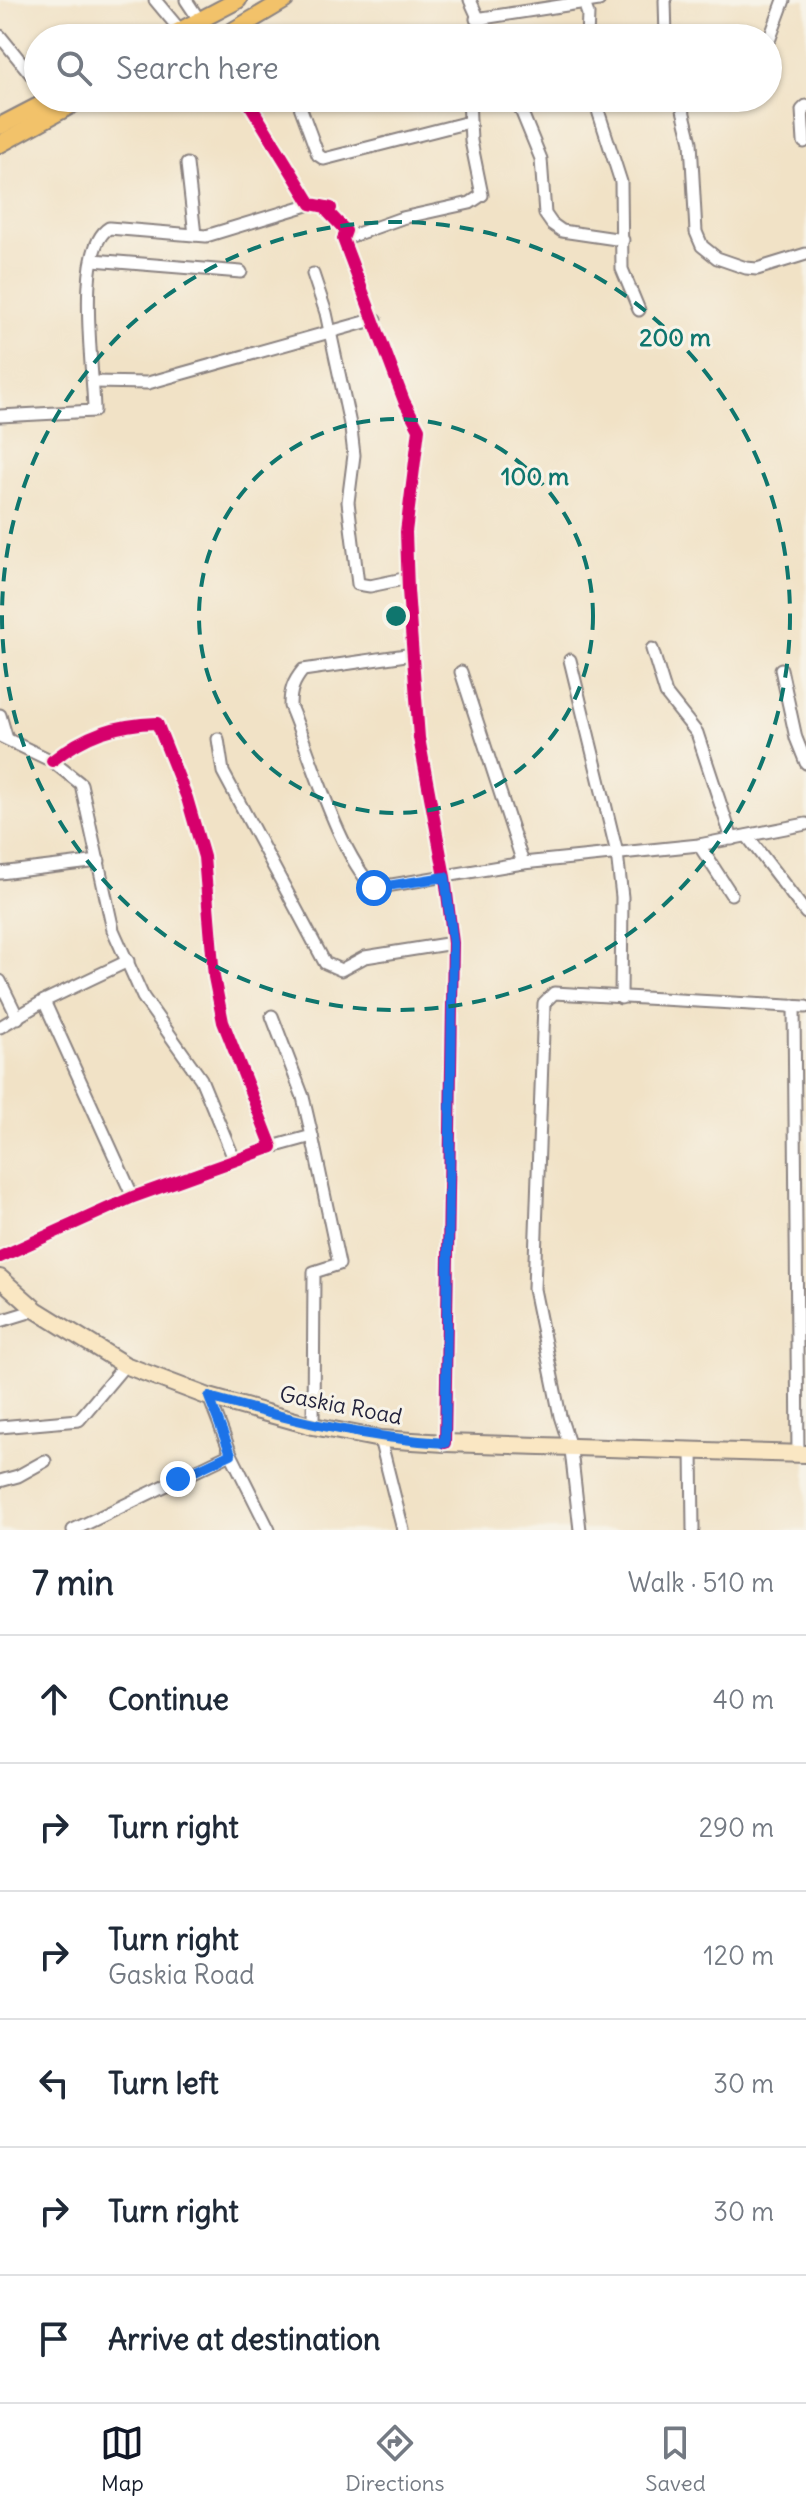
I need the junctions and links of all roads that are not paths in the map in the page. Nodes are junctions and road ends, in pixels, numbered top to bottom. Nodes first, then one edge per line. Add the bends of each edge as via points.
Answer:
1 (155, 0) edge
2 (186, 0) edge
3 (238, 0) edge
4 (285, 0) edge
5 (470, 0) edge
6 (599, 0) edge
7 (665, 0) edge
8 (784, 0) edge
9 (584, 3) junction
10 (476, 19) junction
11 (200, 21) junction
12 (168, 24) edge
13 (194, 24) edge
14 (245, 24) edge
15 (480, 24) edge
16 (588, 24) edge
17 (666, 24) edge
18 (775, 24) edge
19 (0, 36) edge
20 (24, 66) edge
21 (806, 106) edge
22 (30, 112) edge
23 (40, 112) edge
24 (255, 112) edge
25 (302, 112) edge
26 (469, 112) edge
27 (522, 112) edge
28 (598, 112) edge
29 (684, 112) edge
30 (469, 122) junction
31 (0, 126) edge
32 (804, 142) edge
33 (0, 144) edge
34 (187, 164) dead end
35 (311, 204) junction
36 (195, 235) junction
37 (343, 239) junction
38 (623, 240) junction
39 (806, 254) edge
40 (93, 260) junction
41 (241, 272) dead end
42 (313, 274) dead end
43 (639, 310) dead end
44 (376, 319) junction
45 (328, 332) junction
46 (93, 382) junction
47 (0, 416) edge
48 (408, 578) junction
49 (652, 649) dead end
50 (413, 654) junction
51 (570, 660) dead end
52 (781, 669) dead end
53 (461, 672) dead end
54 (0, 715) edge
55 (4, 738) edge
56 (218, 739) dead end
57 (52, 761) junction
58 (806, 763) edge
59 (806, 824) edge
60 (747, 836) junction
61 (732, 839) junction
62 (699, 845) junction
63 (617, 853) junction
64 (99, 861) junction
65 (523, 863) junction
66 (0, 873) edge
67 (445, 877) junction
68 (731, 894) dead end
69 (806, 913) edge
70 (453, 943) junction
71 (128, 961) junction
72 (0, 981) edge
73 (621, 998) junction
74 (44, 1001) junction
75 (800, 1006) edge
76 (272, 1016) dead end
77 (18, 1018) junction
78 (0, 1027) edge
79 (312, 1136) junction
80 (272, 1147) junction
81 (234, 1159) junction
82 (133, 1197) junction
83 (0, 1257) edge
84 (0, 1278) edge
85 (36, 1310) junction
86 (0, 1321) edge
87 (125, 1365) junction
88 (209, 1397) junction
89 (313, 1426) junction
90 (0, 1427) edge
91 (380, 1439) junction
92 (445, 1443) junction
93 (571, 1450) junction
94 (692, 1450) junction
95 (231, 1454) junction
96 (802, 1454) edge
97 (45, 1461) dead end
98 (0, 1481) edge
99 (73, 1530) edge
100 (269, 1530) edge
101 (403, 1530) edge
102 (580, 1530) edge
103 (693, 1530) edge

1 - 12 street
2 - 11 street
3 - 11 main road
4 - 14 main road
5 - 10 street
6 - 9 street
7 - 17 street
8 - 18 street
9 - 10 street
9 - 16 street
10 - 15 street
11 - 13 main road
19 - 20 street
21 - 32 street
22 - 31 main road
23 - 33 main road
24 - 35 street
25 - 30 street via 324,159
26 - 30 street
27 - 38 street via 541,159 545,214 552,224 562,231
28 - 38 street via 621,182
29 - 39 street via 691,142 696,232 702,246 717,258 746,268
30 - 37 street via 482,195 470,203 402,218
34 - 36 street
35 - 36 street via 228,232
35 - 37 street via 331,208 328,212 346,231
36 - 40 street via 109,228 99,236
37 - 44 street
38 - 43 street via 622,269
40 - 41 street
40 - 46 street via 88,317
42 - 45 street
44 - 45 street
44 - 48 street via 419,429 406,532
45 - 46 street via 148,383
45 - 48 street via 354,455 348,502 358,584
46 - 47 street via 94,411
48 - 50 street
49 - 61 street via 666,694 697,733
50 - 67 street via 423,768
50 - 67 street via 303,670 294,680 290,706 368,882 374,888
51 - 63 street
52 - 58 street
53 - 65 street
54 - 55 street
55 - 57 street
56 - 70 street via 223,772 325,963 341,970 365,957
57 - 64 street via 81,784
57 - 80 street via 103,731 157,723 204,857 223,1022
59 - 60 street
60 - 61 street
60 - 69 street
61 - 62 street
62 - 63 street
62 - 68 street
63 - 65 street
63 - 73 street
64 - 66 street
64 - 71 street via 113,930
65 - 67 street
67 - 70 street
70 - 92 street
71 - 74 street
71 - 81 street via 143,997 201,1079
72 - 77 street
73 - 75 street
73 - 93 street via 554,993 542,1009 534,1289
74 - 77 street
74 - 82 street
75 - 96 street
76 - 79 street
77 - 78 street
79 - 80 street
79 - 89 street via 339,1264 314,1272
80 - 81 street
81 - 82 street
82 - 83 street
84 - 85 main road, Gaskia Road
85 - 86 street
85 - 87 main road, Gaskia Road
87 - 88 main road, Gaskia Road
87 - 90 street via 79,1420
88 - 89 main road, Gaskia Road
88 - 95 street
89 - 91 main road, Gaskia Road
91 - 92 main road, Gaskia Road
91 - 101 street
92 - 93 main road, Gaskia Road
93 - 94 main road, Gaskia Road
93 - 102 street
94 - 96 main road, Gaskia Road
94 - 103 street
95 - 99 street
95 - 100 street
97 - 98 street

